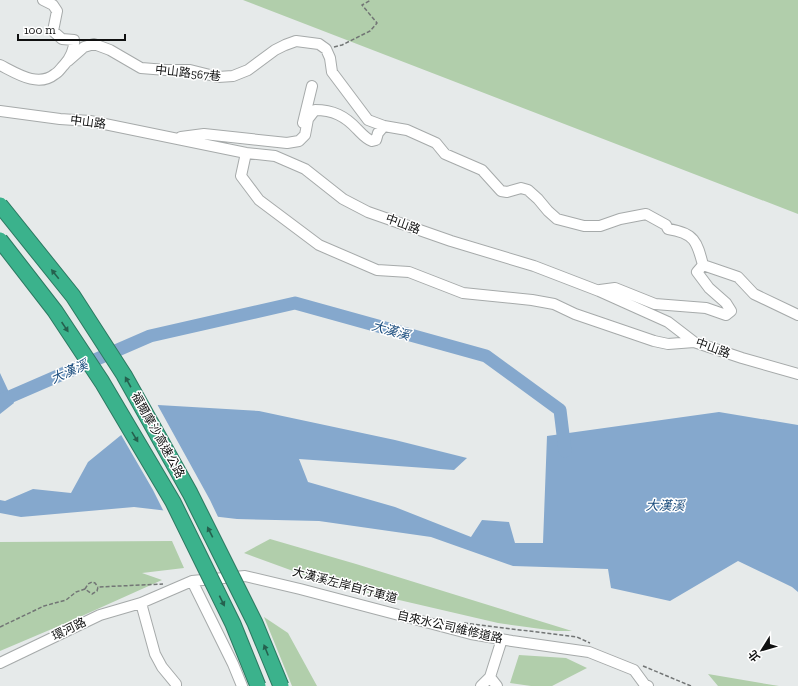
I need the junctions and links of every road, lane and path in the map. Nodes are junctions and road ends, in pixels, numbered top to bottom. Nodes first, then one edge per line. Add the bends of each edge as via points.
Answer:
1 (42, 0) edge
2 (371, 0) edge
3 (326, 49) junction
4 (68, 61) junction
5 (0, 65) edge
6 (312, 86) dead end
7 (0, 111) edge
8 (384, 126) junction
9 (169, 138) junction
10 (299, 141) junction
11 (246, 153) junction
12 (0, 205) edge
13 (0, 240) edge
14 (703, 265) junction
15 (599, 290) junction
16 (798, 315) edge
17 (694, 342) junction
18 (798, 374) edge
19 (245, 576) joint
20 (167, 582) dead end
21 (192, 582) junction
22 (98, 587) junction
23 (86, 589) junction
24 (141, 603) junction
25 (459, 622) dead end
26 (0, 627) edge
27 (502, 640) junction
28 (591, 644) dead end
29 (0, 663) edge
30 (639, 665) dead end
31 (490, 677) junction
32 (176, 686) edge
33 (242, 686) edge
34 (258, 686) edge
35 (280, 686) edge
36 (481, 686) edge
37 (497, 686) edge
38 (648, 686) edge
39 (691, 686) edge

1 - 4 street via 53,5 57,11 53,31 62,39 74,40
2 - 3 path via 362,5 377,23 370,31 342,45
3 - 4 street, 中山路567巷 via 319,44 296,41 275,50 248,70 233,76 218,77 190,70 141,68 94,44 84,47
3 - 8 street via 332,72 368,120
4 - 5 street via 55,75 43,79 27,79
6 - 10 street
7 - 9 street, 中山路 via 90,120
8 - 10 street via 376,140 372,141 348,119 327,110 315,110 308,119 305,134
8 - 14 street via 407,130 436,143 445,154 482,170 501,191 521,188 528,190 557,219 584,226 600,226 646,214 666,225 668,229 678,230 695,241
9 - 10 street via 204,134 287,143
9 - 11 street, 中山路
11 - 15 street, 中山路 via 275,156 305,169 343,199 368,212
11 - 17 street via 241,176 259,200 319,245 377,270 409,272 463,293 554,304 575,314 654,341 668,344
35 -> 12 highway, 福爾摩沙高速公路, bridge via 256,623 194,500 124,375 73,296
13 -> 34 highway, 福爾摩沙高速公路, bridge via 55,311 102,382 173,502 233,624
14 - 15 street via 697,272 709,288 726,303 731,311 726,315 706,308 655,304 615,288
14 - 16 street via 738,277 754,294
15 - 17 street, 中山路 via 668,322
17 - 18 street, 中山路
19 - 21 street, 環河路
19 - 27 street, 自來水公司維修道路
20 - 22 path via 159,585
21 - 24 street, 環河路
21 - 33 street via 234,664
22 - 23 path via 94,593
22 - 23 path via 92,582
23 - 26 path
24 - 29 street, 環河路 via 100,615
24 - 32 street via 155,654
25 - 28 path via 577,638
27 - 31 street
27 - 38 street, 自來水公司維修道路 via 589,652 634,670
30 - 39 path
31 - 36 street
31 - 37 street

